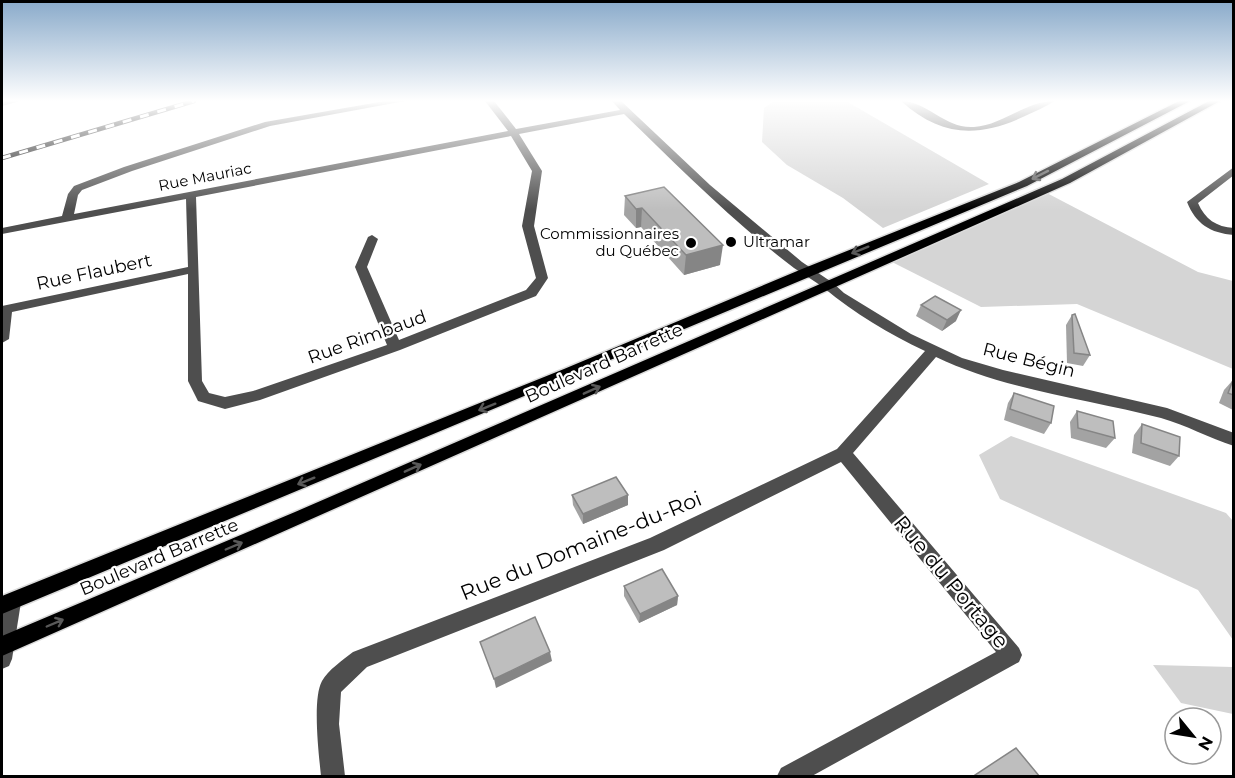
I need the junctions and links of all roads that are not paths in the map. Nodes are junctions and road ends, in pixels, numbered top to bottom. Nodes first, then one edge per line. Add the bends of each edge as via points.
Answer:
1 (227, 137) edge
2 (492, 137) edge
3 (517, 137) edge
4 (654, 137) edge
5 (1115, 137) edge
6 (1148, 137) edge
7 (1233, 170) edge
8 (190, 196) junction
9 (1196, 213) junction
10 (67, 218) junction
11 (1233, 225) edge
12 (2, 231) edge
13 (1233, 232) edge
14 (372, 239) dead end
15 (194, 269) junction
16 (806, 272) junction
17 (828, 286) junction
18 (4, 309) edge
19 (2, 339) edge
20 (395, 347) junction
21 (933, 351) junction
22 (1233, 440) edge
23 (843, 453) junction
24 (6, 604) edge
25 (2, 650) edge
26 (333, 777) edge
27 (789, 777) edge

1 - 10 street via 78,188
2 - 8 street, Rue Mauriac
3 - 20 street, Rue Rimbaud via 537,171 528,226 542,278 531,293
4 - 16 street, Rue Bégin
5 -> 16 main road, Boulevard Barrette via 1023,184
6 - 17 main road, Boulevard Barrette via 1066,181
7 - 9 street via 1192,202
8 - 10 street, Rue Mauriac
8 - 15 street, Rue Rimbaud
9 - 11 street
9 - 13 street via 1221,231
10 - 12 street, Rue Mauriac
14 - 20 street via 361,267
15 - 18 street, Rue Flaubert
15 - 20 street, Rue Rimbaud via 195,381 202,397 225,403 255,396
16 - 17 street, Rue Bégin
16 -> 24 main road, Boulevard Barrette
17 - 21 street, Rue Bégin
25 -> 17 main road, Boulevard Barrette
18 - 19 street
21 - 22 street, Rue Bégin via 1001,375 1167,414
21 - 23 street, Rue du Domaine-du-Roi
23 - 26 street, Rue du Domaine-du-Roi via 657,544 360,659 330,687 328,724
23 - 27 street, Rue du Portage via 1012,655
24 - 25 street

